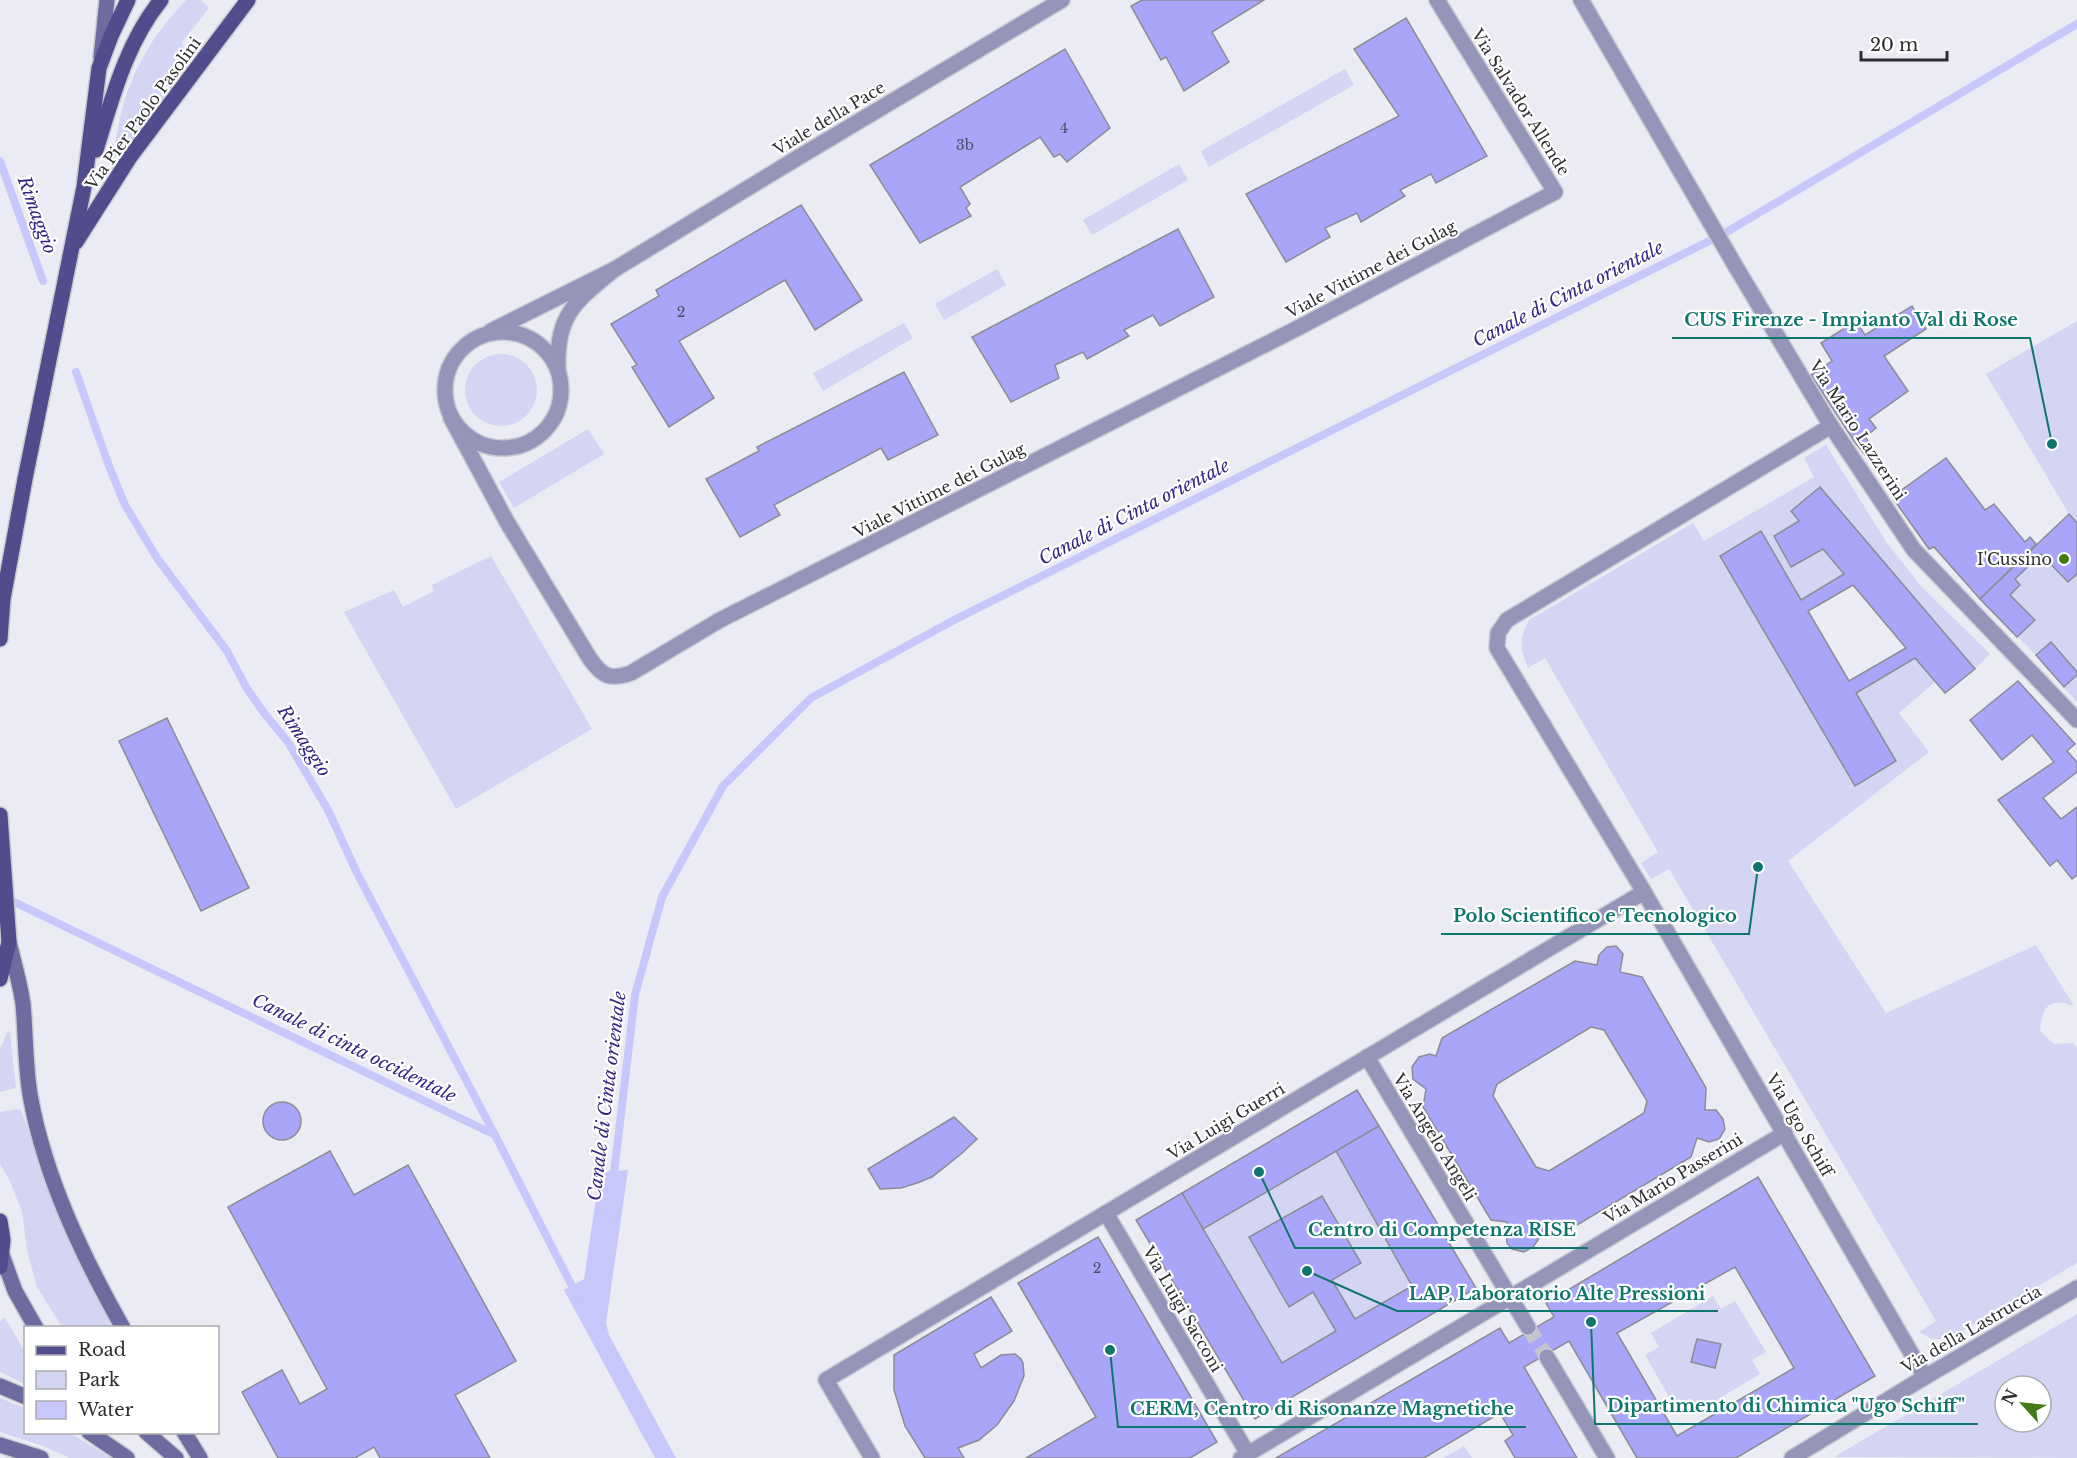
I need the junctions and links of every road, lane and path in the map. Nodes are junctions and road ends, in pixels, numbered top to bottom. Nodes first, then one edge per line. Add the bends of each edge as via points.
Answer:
1 (106, 0) edge
2 (128, 0) edge
3 (161, 0) edge
4 (248, 0) edge
5 (1062, 0) edge
6 (1437, 0) edge
7 (1581, 0) edge
8 (99, 68) junction
9 (84, 187) junction
10 (1555, 192) joint
11 (71, 250) junction
12 (615, 268) junction
13 (476, 339) junction
14 (558, 371) junction
15 (452, 418) junction
16 (1832, 426) junction
17 (0, 639) edge
18 (2077, 720) edge
19 (0, 815) edge
20 (1644, 892) junction
21 (9, 935) junction
22 (0, 956) edge
23 (0, 979) edge
24 (1367, 1058) junction
25 (1785, 1133) junction
26 (1106, 1213) junction
27 (0, 1221) edge
28 (1, 1261) edge
29 (2077, 1288) edge
30 (1511, 1297) junction
31 (35, 1326) edge
32 (122, 1326) edge
33 (1528, 1327) tunnel mouth
34 (1547, 1357) tunnel mouth
35 (1925, 1377) junction
36 (0, 1386) edge
37 (24, 1396) edge
38 (92, 1434) edge
39 (148, 1434) edge
40 (185, 1434) edge
41 (0, 1444) edge
42 (1244, 1456) edge
43 (41, 1458) edge
44 (127, 1458) edge
45 (176, 1458) edge
46 (200, 1458) edge
47 (873, 1458) edge
48 (1607, 1458) edge
49 (1792, 1458) edge

1 - 8 main road
2 - 8 main road
3 - 9 main road via 119,76
4 - 11 main road, Via Pier Paolo Pasolini via 130,157
5 - 12 street, Viale della Pace
6 - 10 street, Via Salvador Allende
7 - 16 street, Via Mario Lazzerini
8 - 9 main road
9 - 11 main road
10 - 15 street, Viale Vittime dei Gulag via 1256,350 720,620 616,678 598,670 590,659 507,522
11 - 17 main road via 3,599
12 - 13 street, Viale della Pace
12 - 14 street, Viale della Pace via 569,312 558,342
13 - 14 street via 504,332 525,336 543,347
13 - 15 street via 465,346 450,367 445,392
14 - 15 street via 561,397 556,416 540,436 523,445 504,449 485,446 468,437
16 - 18 street, Via Mario Lazzerini via 1914,550
16 - 20 street, Via Ugo Schiff via 1506,620 1498,633 1497,648
19 - 21 main road
20 - 24 street, Via Luigi Guerri
20 - 25 street, Via Ugo Schiff
21 - 22 main road
21 - 23 main road
21 - 32 main road via 23,1004 30,1096 42,1142 73,1229
24 - 26 street, Via Luigi Guerri
24 - 30 street, Via Angelo Angeli
25 - 30 street, Via Mario Passerini
25 - 35 street, Via Ugo Schiff
26 - 42 street, Via Luigi Sacconi
26 - 47 street, Via Luigi Guerri via 826,1380
27 - 28 main road
28 - 31 main road
29 - 35 street, Via della Lastruccia
30 - 33 street, Via Angelo Angeli
30 - 42 street, Via Mario Passerini
34 - 48 street
35 - 49 street, Via della Lastruccia
36 - 37 main road
38 - 44 main road
39 - 45 main road
40 - 46 main road
41 - 43 main road

